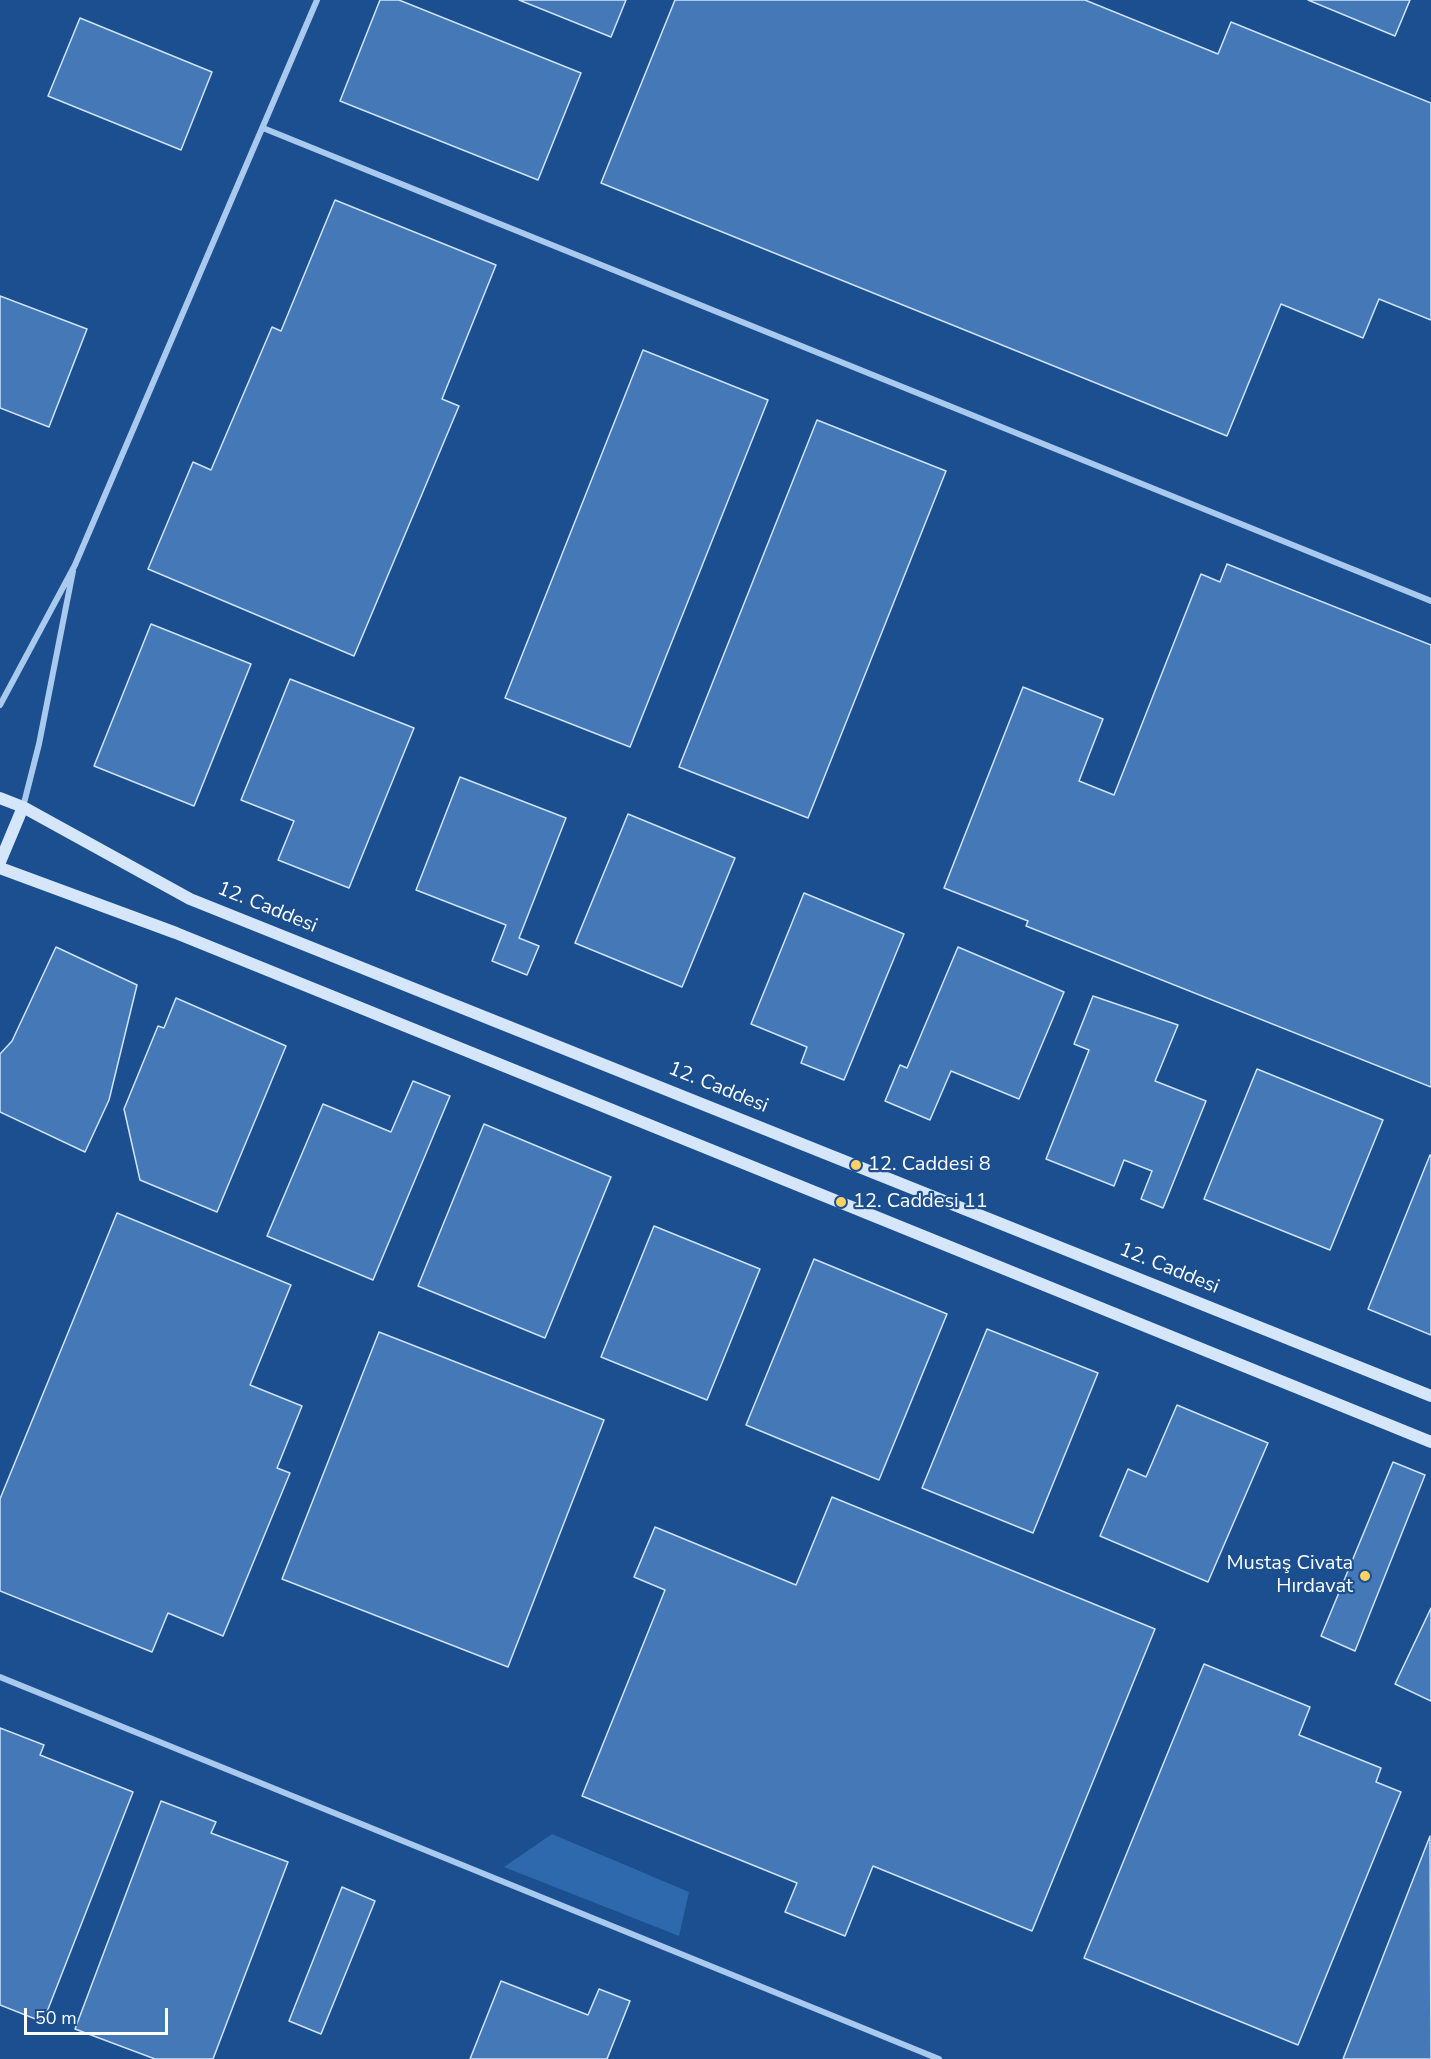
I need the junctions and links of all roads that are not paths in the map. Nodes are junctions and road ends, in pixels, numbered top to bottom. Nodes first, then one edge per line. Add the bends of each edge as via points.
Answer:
1 (317, 0) edge
2 (263, 129) junction
3 (75, 565) junction
4 (1431, 601) edge
5 (0, 705) edge
6 (0, 798) edge
7 (22, 807) junction
8 (0, 862) edge
9 (0, 868) edge
10 (1431, 1396) edge
11 (1431, 1442) edge
12 (0, 1677) edge
13 (939, 2059) edge

1 - 2 street
2 - 3 street
2 - 4 street
3 - 5 street
3 - 7 street via 39,744
6 - 7 street, 12. Caddesi
7 - 8 street
7 - 10 street, 12. Caddesi via 190,899
9 - 11 street via 176,933
12 - 13 street

